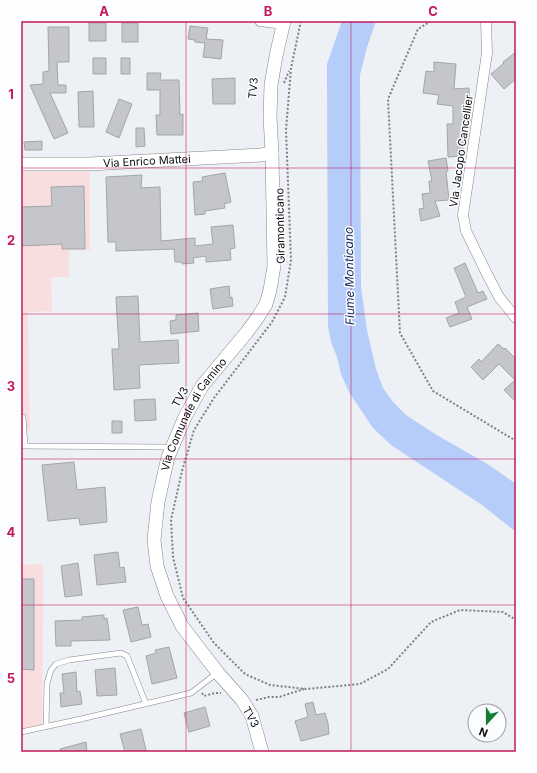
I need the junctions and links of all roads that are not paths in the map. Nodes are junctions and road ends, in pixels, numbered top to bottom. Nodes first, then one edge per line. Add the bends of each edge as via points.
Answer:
1 (260, 21) edge
2 (486, 21) edge
3 (284, 22) edge
4 (272, 153) junction
5 (21, 164) edge
6 (516, 318) edge
7 (21, 417) edge
8 (23, 446) edge
9 (164, 447) dead end
10 (218, 672) junction
11 (146, 704) junction
12 (46, 727) junction
13 (21, 732) edge
14 (262, 752) edge

1 - 3 street
2 - 6 street, Via Jacopo Cancellier via 487,53 463,215 466,230 486,272 499,296
3 - 4 street, Via Comunale di Camino via 270,85
4 - 5 street, Via Enrico Mattei via 89,164
4 - 10 street, Via Comunale di Camino via 274,266 266,304 247,332 202,386 185,417 168,457 157,510 154,540 157,566 167,596 182,626
7 - 8 lane
8 - 9 lane
10 - 11 lane via 191,693
10 - 14 street, Via Comunale di Camino via 252,716
11 - 12 lane
11 - 12 lane via 127,656 121,653 69,660 56,664 51,670 47,683
12 - 13 lane

